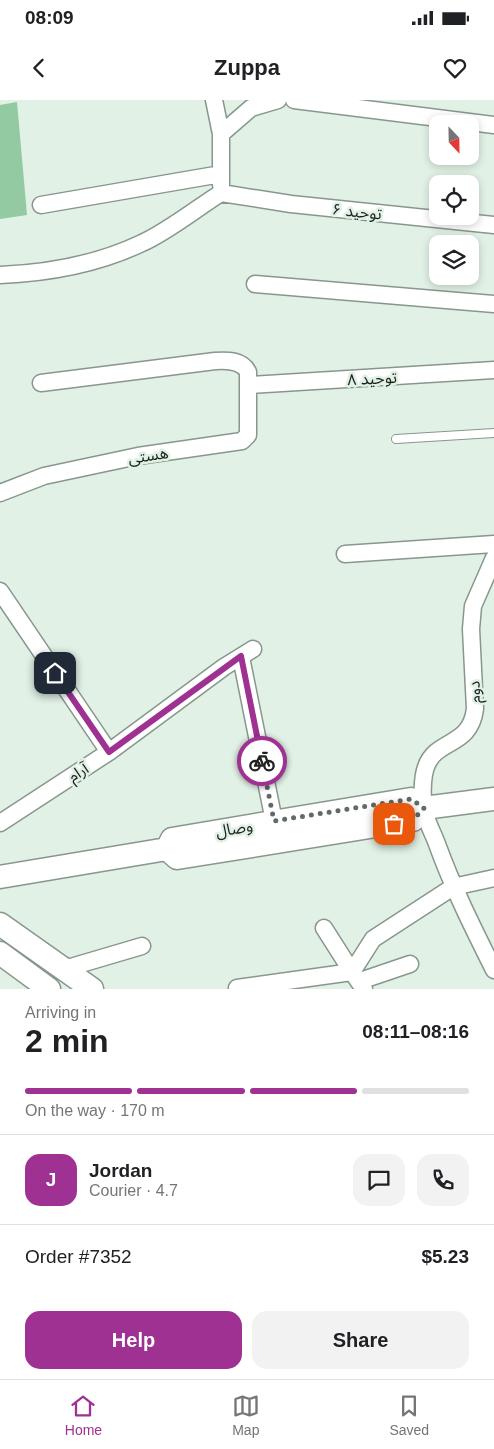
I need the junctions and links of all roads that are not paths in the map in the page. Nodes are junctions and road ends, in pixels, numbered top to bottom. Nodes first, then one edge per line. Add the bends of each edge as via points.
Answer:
1 (214, 100) edge
2 (278, 100) edge
3 (294, 100) edge
4 (494, 125) edge
5 (221, 134) junction
6 (221, 174) junction
7 (221, 193) junction
8 (41, 205) dead end
9 (494, 225) edge
10 (0, 275) edge
11 (255, 284) dead end
12 (494, 304) edge
13 (494, 370) edge
14 (41, 383) dead end
15 (249, 385) junction
16 (494, 433) edge
17 (396, 439) dead end
18 (0, 493) edge
19 (494, 544) edge
20 (345, 554) dead end
21 (494, 558) edge
22 (0, 591) edge
23 (6, 613) edge
24 (109, 752) junction
25 (494, 799) edge
26 (424, 808) junction
27 (274, 821) junction
28 (0, 823) edge
29 (279, 843) junction
30 (167, 849) junction
31 (0, 877) edge
32 (494, 878) edge
33 (453, 887) junction
34 (0, 924) edge
35 (324, 928) dead end
36 (142, 946) dead end
37 (0, 953) edge
38 (410, 964) dead end
39 (64, 969) junction
40 (494, 970) edge
41 (359, 981) edge
42 (237, 988) edge
43 (50, 989) edge
44 (92, 989) edge

1 - 5 street
2 - 5 street via 251,108
3 - 4 street
5 - 6 street
6 - 7 street
6 - 8 street
7 - 9 street, توحید ۶ via 291,204
7 - 10 street via 143,243 99,260 33,274
11 - 12 street
13 - 15 street, توحید ۸
14 - 15 street via 226,360 239,363 246,369
15 - 18 street, هستی via 248,435 242,441 129,458 44,476
16 - 17 lane
19 - 20 street
21 - 26 street, دوم via 473,606 474,722 463,735 434,752 425,773
22 - 23 street
23 - 24 street
24 - 27 street, آرام via 247,653
24 - 28 street, آرام
25 - 26 main road, وصال
26 - 27 main road, وصال via 411,799
26 - 29 main road, وصال via 413,820
26 - 33 street
27 - 29 street
27 - 30 main road, وصال via 172,839
29 - 30 main road, وصال via 177,858
30 - 31 main road, وصال
32 - 33 street
33 - 40 street
33 - 41 street via 373,939
34 - 39 main road
35 - 41 street
36 - 39 street
37 - 43 main road
38 - 41 street
39 - 44 main road
41 - 42 street

